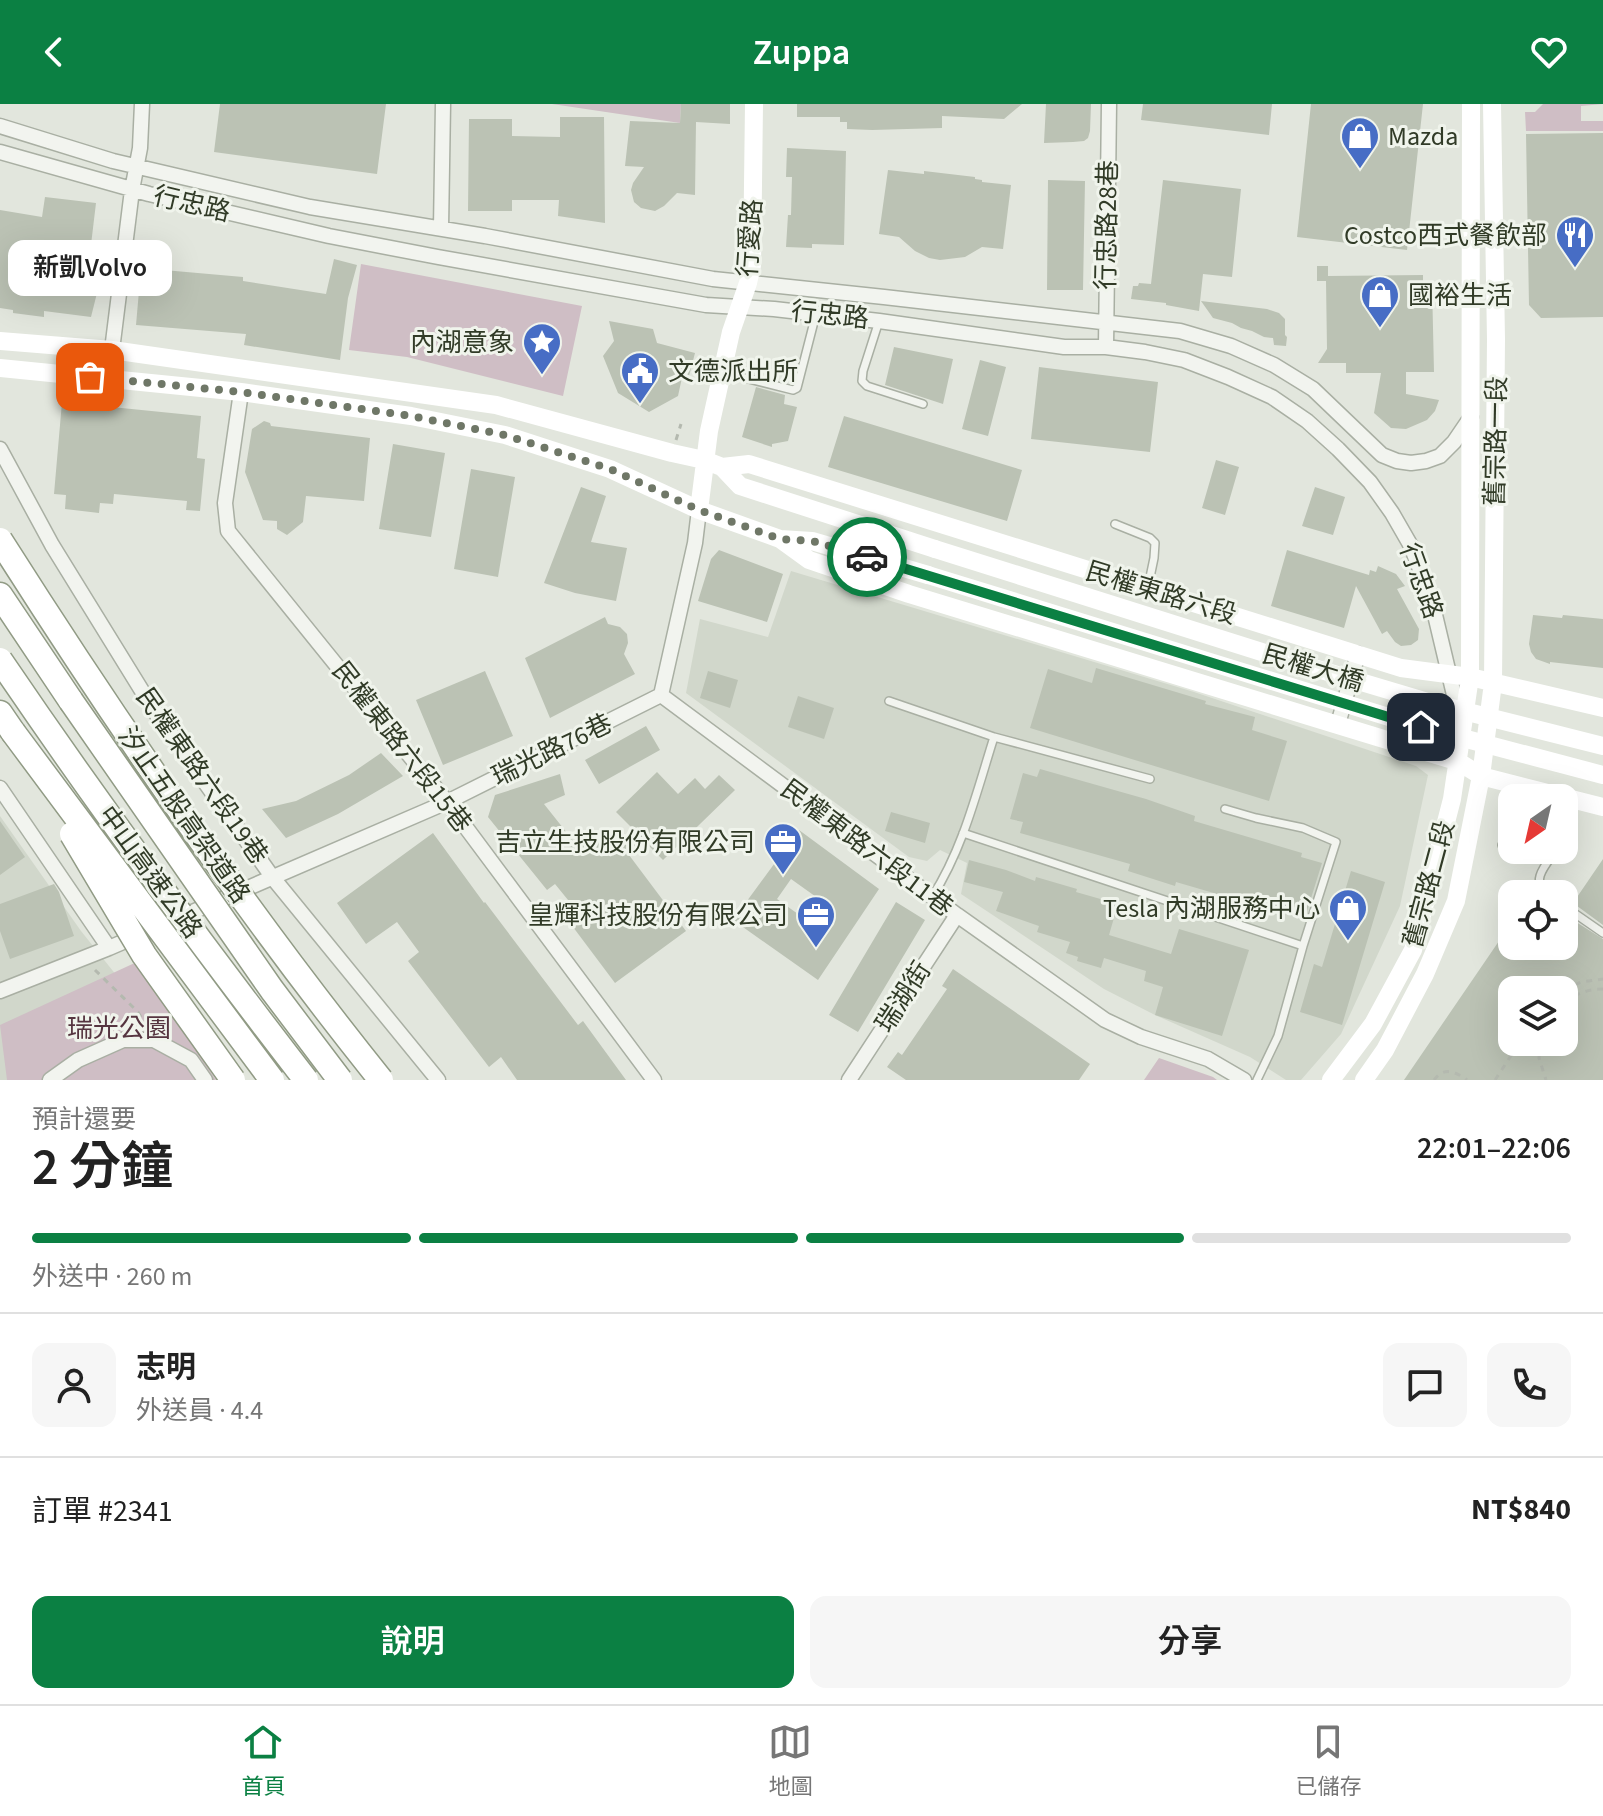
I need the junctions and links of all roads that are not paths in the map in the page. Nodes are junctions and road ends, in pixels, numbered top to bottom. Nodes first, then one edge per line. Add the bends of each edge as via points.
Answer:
1 (142, 104) edge
2 (443, 104) edge
3 (754, 104) edge
4 (1109, 104) edge
5 (1471, 104) edge
6 (1492, 104) edge
7 (0, 126) edge
8 (0, 152) edge
9 (136, 166) junction
10 (132, 190) junction
11 (441, 228) junction
12 (748, 283) junction
13 (741, 307) junction
14 (816, 314) junction
15 (879, 321) junction
16 (1106, 322) junction
17 (0, 341) edge
18 (1106, 347) junction
19 (112, 350) junction
20 (0, 368) edge
21 (723, 373) junction
22 (241, 392) junction
23 (923, 404) dead end
24 (1472, 417) junction
25 (0, 449) edge
26 (704, 460) junction
27 (722, 467) junction
28 (699, 510) junction
29 (1115, 524) dead end
30 (780, 539) junction
31 (0, 540) edge
32 (935, 549) joint
33 (1147, 589) junction
34 (0, 595) edge
35 (1358, 654) junction
36 (0, 660) edge
37 (1449, 675) junction
38 (1470, 677) junction
39 (1493, 683) junction
40 (661, 695) junction
41 (889, 701) dead end
42 (1603, 708) edge
43 (6, 722) edge
44 (1338, 724) junction
45 (1462, 727) junction
46 (994, 737) junction
47 (1603, 746) edge
48 (1459, 762) junction
49 (1603, 775) edge
50 (1481, 776) junction
51 (1150, 779) dead end
52 (0, 788) edge
53 (447, 802) junction
54 (1603, 807) edge
55 (1225, 809) dead end
56 (963, 833) junction
57 (273, 878) junction
58 (932, 897) junction
59 (957, 915) junction
60 (1578, 916) edge
61 (1603, 933) edge
62 (1303, 946) junction
63 (109, 948) junction
64 (0, 991) edge
65 (50, 1080) edge
66 (205, 1080) edge
67 (233, 1080) edge
68 (272, 1080) edge
69 (306, 1080) edge
70 (340, 1080) edge
71 (381, 1080) edge
72 (438, 1080) edge
73 (654, 1080) edge
74 (849, 1080) edge
75 (1244, 1080) edge
76 (1257, 1080) edge
77 (1331, 1080) edge
78 (1364, 1080) edge

1 - 9 street
2 - 11 street
3 - 12 main road, 行愛路
4 - 16 street, 行忠路28巷
5 - 24 main road, 舊宗路一段
6 - 39 main road, 舊宗路一段
7 - 9 street, 行忠路
8 - 10 street, 行忠路
9 - 10 street
9 - 11 street, 行忠路 via 310,207
10 - 13 street, 行忠路 via 329,236
10 - 19 street
11 - 12 street, 行忠路
12 - 13 main road, 行愛路
12 - 16 street, 行忠路
13 - 14 street, 行忠路
13 - 21 main road, 行愛路
14 - 15 street, 行忠路
14 - 21 lane via 797,388
15 - 18 street, 行忠路 via 1064,347
15 - 23 lane via 862,381
16 - 18 street, 行忠路28巷
16 - 24 street, 行忠路 via 1180,331 1274,365 1313,389 1382,455 1397,461 1440,456
17 - 19 main road, 民權東路六段
18 - 37 street, 行忠路 via 1184,360 1228,377 1272,397 1338,449 1370,482 1411,546 1431,598
19 - 26 main road, 民權東路六段 via 496,405
20 - 22 main road
21 - 26 main road, 行愛路
22 - 28 main road via 505,435 610,469
22 - 53 street, 民權東路六段15巷 via 225,503 228,531
24 - 38 main road, 舊宗路一段
25 - 57 street, 民權東路六段19巷 via 155,712
26 - 27 main road, 民權東路六段
26 - 28 main road, 行愛路
27 - 32 main road, 民權東路六段 via 740,486
27 - 33 main road, 民權東路六段 via 749,464
28 - 30 main road
28 - 40 street
29 - 33 lane via 1155,543
30 - 44 main road via 809,560 909,594
30 - 49 main road, 民權大橋, bridge via 812,541 1421,727
31 - 71 highway, 汐止五股高架道路, bridge via 212,857
32 - 47 main road, 民權大橋, bridge via 1428,702
33 - 35 main road, 民權東路六段
34 - 70 highway, 中山高速公路, bridge via 272,990
35 - 37 main road, 民權東路六段
35 - 44 street
36 - 69 highway, 中山高速公路, bridge
37 - 38 main road, 民權東路六段
37 - 45 street, 行忠路
38 - 39 main road, 民權東路六段
38 - 45 main road, 舊宗路一段
39 - 42 main road, 民權東路六段
39 - 50 main road, 舊宗路一段
40 - 53 street, 瑞光路76巷
40 - 58 street, 民權東路六段11巷
41 - 46 lane
43 - 67 highway, bridge via 144,955
43 - 68 highway, bridge
44 - 48 main road
45 - 48 main road, 舊宗路一段
46 - 51 lane
46 - 56 lane
48 - 50 main road
48 - 77 main road, 舊宗路二段 via 1413,950 1373,1024
50 - 54 main road
50 - 78 main road, 舊宗路二段 via 1456,901 1425,974
52 - 63 street
53 - 57 street, 瑞光路76巷
53 - 73 street, 民權東路六段15巷
55 - 62 lane via 1303,828 1336,842
56 - 58 lane
56 - 62 lane
57 - 63 street, 瑞光路76巷
57 - 72 street, 民權東路六段19巷
58 - 59 street, 民權東路六段11巷
59 - 74 street, 瑞湖街
59 - 75 street, 民權東路六段11巷 via 1105,1020 1208,1059
60 - 61 lane
62 - 76 lane via 1278,1036
63 - 64 street, 瑞光路76巷
65 - 66 street via 78,1060 123,1040 154,1040 191,1060

